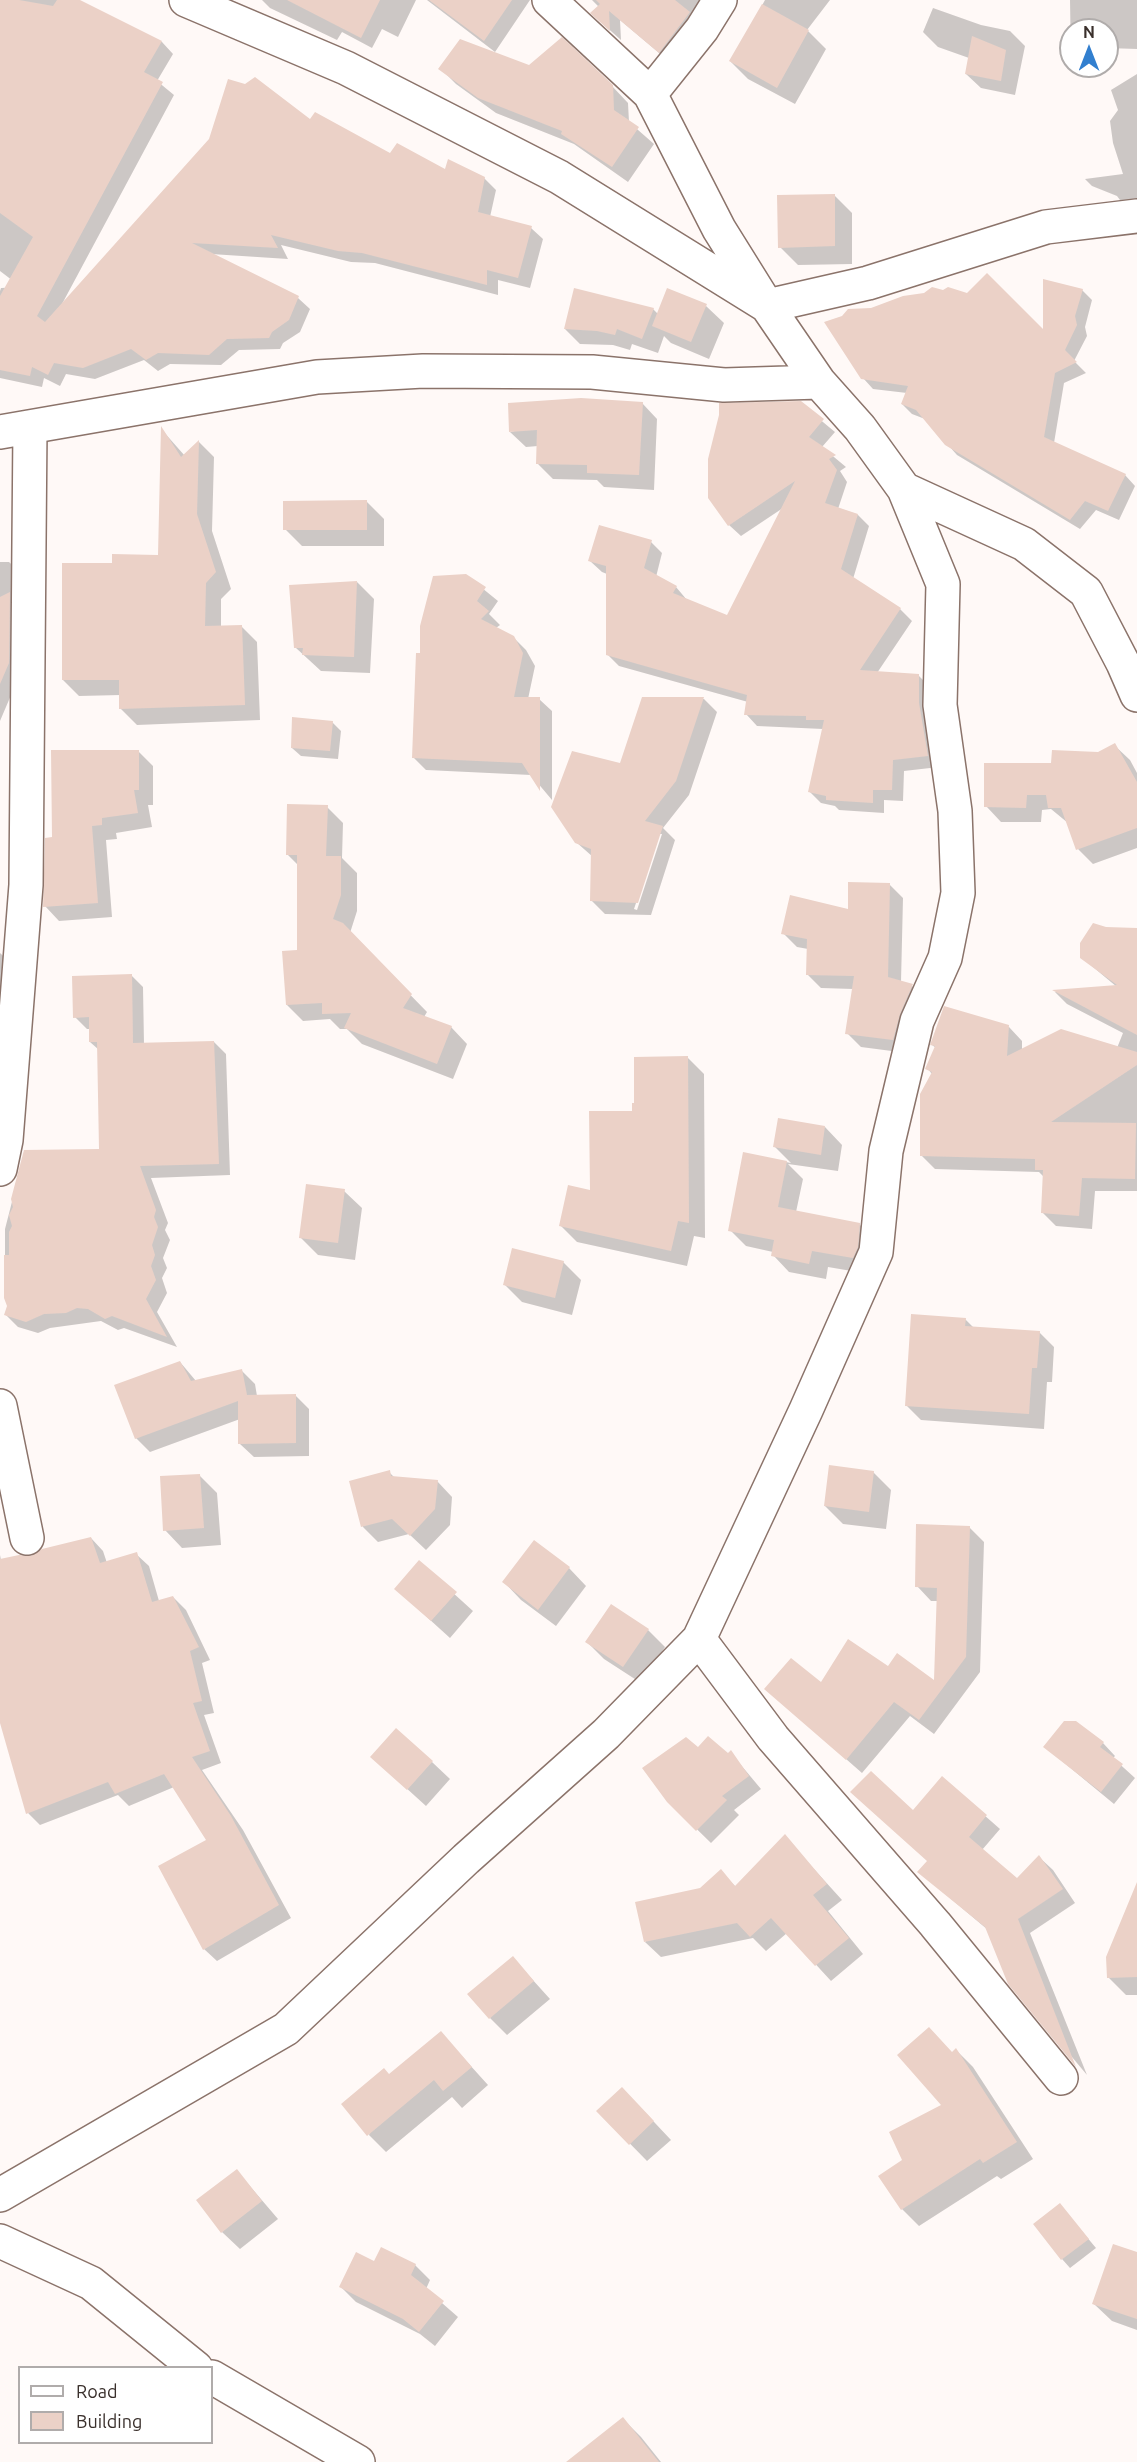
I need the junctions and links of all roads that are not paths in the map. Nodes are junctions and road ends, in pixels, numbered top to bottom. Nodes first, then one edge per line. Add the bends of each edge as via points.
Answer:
1 (186, 0) edge
2 (549, 0) edge
3 (720, 0) edge
4 (651, 94) junction
5 (1137, 216) edge
6 (766, 306) junction
7 (819, 382) junction
8 (15, 430) edge
9 (904, 489) junction
10 (1137, 695) edge
11 (0, 1169) edge
12 (0, 1406) edge
13 (27, 1538) dead end
14 (699, 1639) junction
15 (1061, 2078) dead end
16 (0, 2195) edge
17 (0, 2241) edge
18 (195, 2366) edge
19 (213, 2378) edge
20 (358, 2462) edge

1 - 6 street via 346,68 559,177
2 - 4 street
3 - 4 street
4 - 6 street via 719,228
5 - 6 street via 1046,227 868,283
6 - 7 street
7 - 8 street via 724,385 592,372 423,370 317,377
7 - 9 street via 860,428
8 - 11 street via 26,885 6,1140
9 - 10 street via 1024,544 1086,592
9 - 14 street via 943,584 940,705 955,811 958,893 945,958 917,1021 886,1151 876,1252
12 - 13 street
14 - 15 street via 773,1738 935,1924
14 - 16 street via 606,1734 286,2029
17 - 18 street via 91,2283
19 - 20 street

